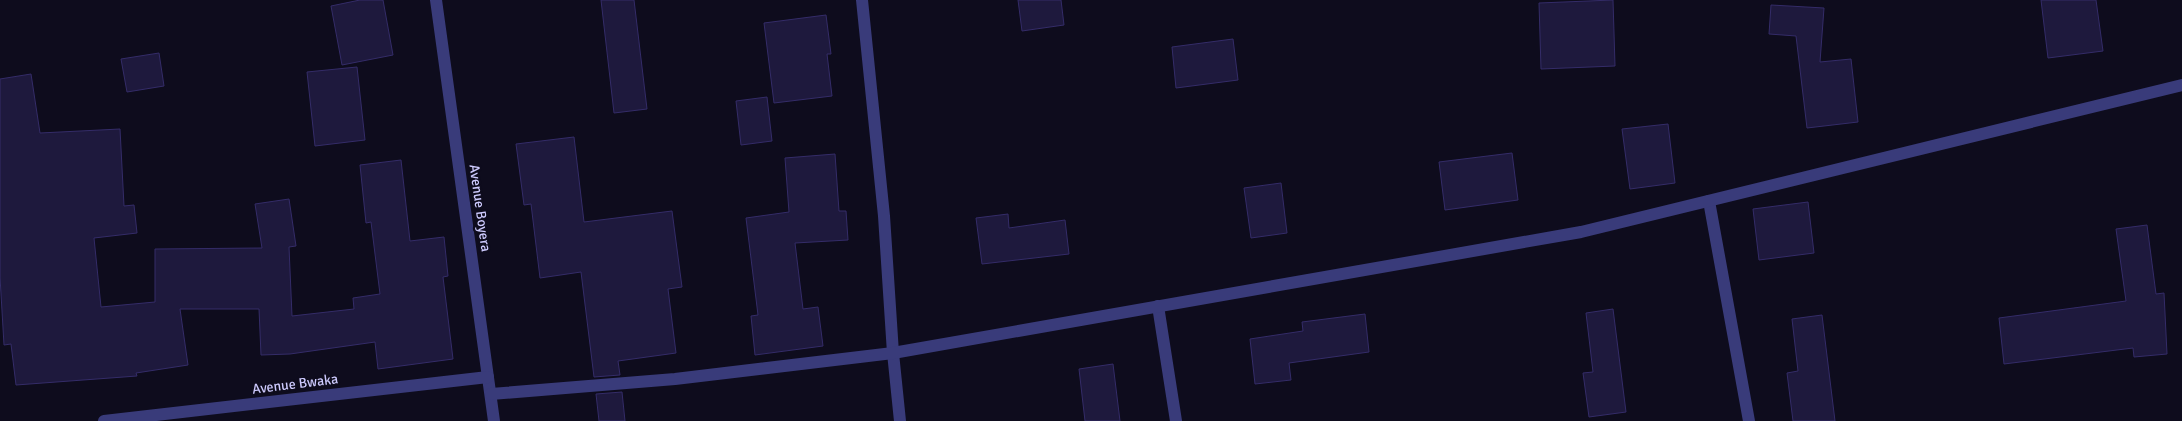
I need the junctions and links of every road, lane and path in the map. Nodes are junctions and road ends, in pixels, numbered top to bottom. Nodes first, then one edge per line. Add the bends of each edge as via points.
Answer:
1 (436, 0) edge
2 (862, 0) edge
3 (2182, 85) edge
4 (1709, 201) junction
5 (1158, 306) junction
6 (893, 353) junction
7 (488, 377) junction
8 (491, 394) junction
9 (104, 421) edge
10 (494, 421) edge
11 (900, 421) edge
12 (1176, 421) edge
13 (1750, 421) edge

1 - 7 street, Avenue Boyera
2 - 6 street via 884,216
3 - 4 street
4 - 5 street via 1581,232
4 - 13 street
5 - 6 street
5 - 12 street
6 - 8 street via 675,379
6 - 11 street
7 - 8 street, Avenue Boyera
7 - 9 street, Avenue Bwaka
8 - 10 street, Avenue Boyera

